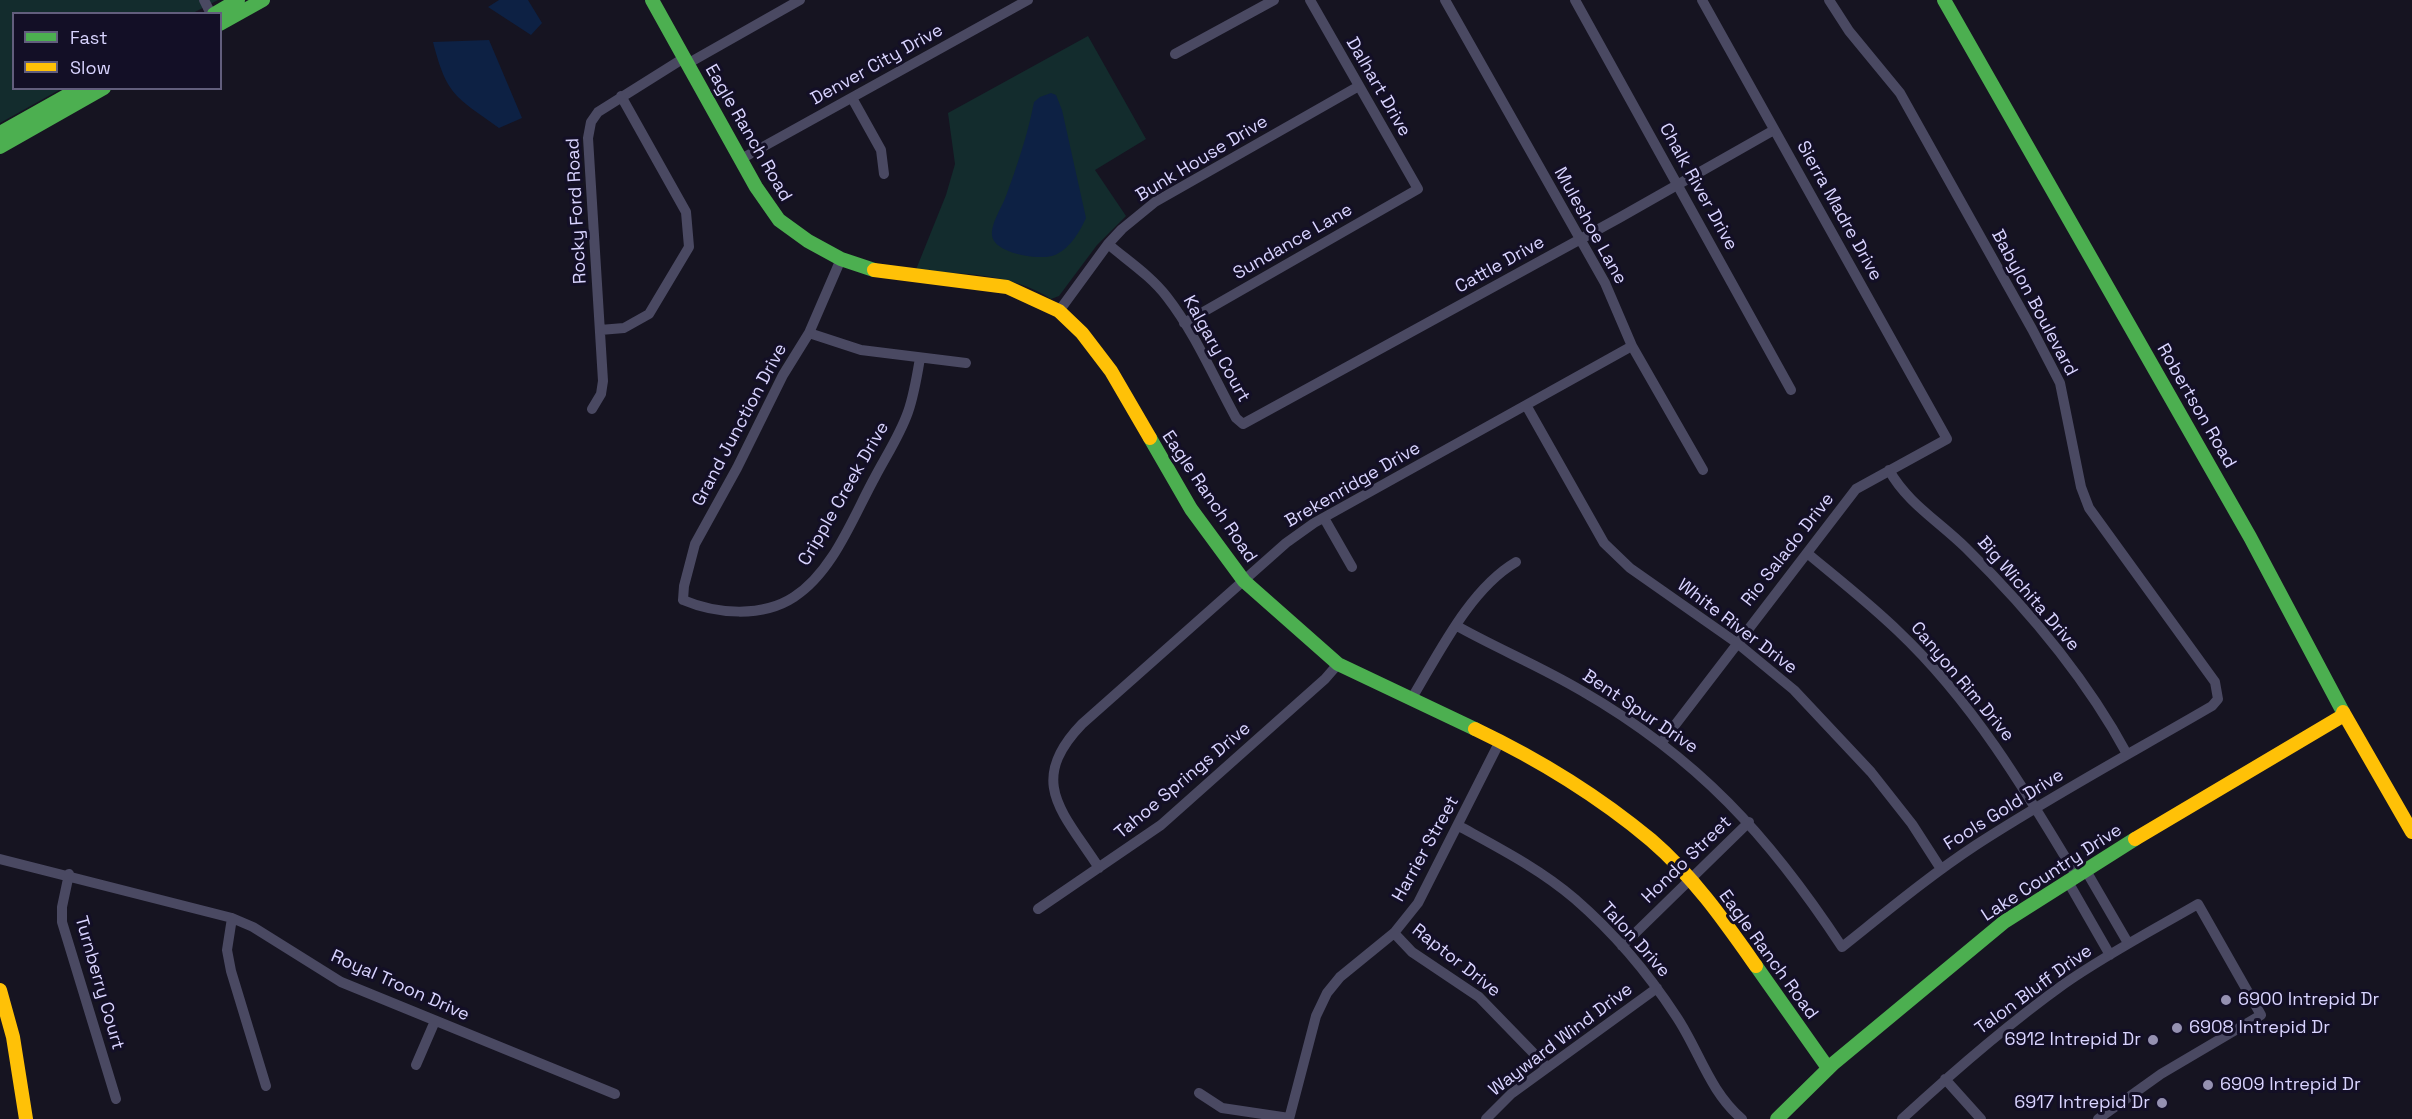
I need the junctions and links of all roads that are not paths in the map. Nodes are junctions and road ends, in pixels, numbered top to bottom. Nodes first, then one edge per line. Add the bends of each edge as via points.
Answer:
1 (238, 0) edge
2 (263, 0) edge
3 (652, 0) edge
4 (800, 0) edge
5 (1028, 0) edge
6 (1274, 0) edge
7 (1310, 0) edge
8 (1445, 0) edge
9 (1575, 0) edge
10 (1702, 0) edge
11 (1829, 0) edge
12 (1944, 0) edge
13 (217, 12) edge
14 (222, 23) edge
15 (1175, 54) dead end
16 (686, 61) junction
17 (1359, 86) junction
18 (76, 90) edge
19 (100, 90) edge
20 (621, 96) junction
21 (852, 98) junction
22 (1774, 130) junction
23 (0, 133) edge
24 (0, 147) edge
25 (741, 159) junction
26 (884, 174) dead end
27 (1678, 185) junction
28 (1418, 189) joint
29 (1580, 239) junction
30 (1108, 244) junction
31 (841, 259) junction
32 (1059, 311) junction
33 (1184, 323) junction
34 (600, 330) junction
35 (809, 333) junction
36 (1632, 346) junction
37 (920, 358) junction
38 (966, 363) dead end
39 (1791, 390) dead end
40 (1526, 405) junction
41 (592, 409) dead end
42 (1241, 423) joint
43 (1947, 439) joint
44 (1703, 470) dead end
45 (1889, 470) junction
46 (1324, 518) junction
47 (1807, 553) junction
48 (1516, 562) dead end
49 (1352, 567) dead end
50 (1244, 581) junction
51 (678, 602) joint
52 (1457, 626) junction
53 (1737, 643) junction
54 (1338, 664) junction
55 (1412, 698) junction
56 (2344, 715) junction
57 (2194, 716) joint
58 (1500, 741) junction
59 (1662, 742) junction
60 (2127, 754) junction
61 (2036, 807) junction
62 (1749, 822) junction
63 (1459, 826) junction
64 (2412, 832) edge
65 (0, 859) edge
66 (1099, 868) junction
67 (1941, 869) junction
68 (69, 874) junction
69 (2076, 875) junction
70 (1690, 880) junction
71 (1038, 909) dead end
72 (232, 918) junction
73 (1394, 933) junction
74 (2128, 943) junction
75 (1622, 946) junction
76 (1842, 947) joint
77 (2110, 955) junction
78 (1657, 988) junction
79 (0, 990) edge
80 (435, 1021) junction
81 (416, 1065) dead end
82 (1547, 1067) junction
83 (1828, 1068) junction
84 (1945, 1079) junction
85 (266, 1086) dead end
86 (1199, 1093) dead end
87 (615, 1094) dead end
88 (116, 1099) dead end
89 (26, 1119) edge
90 (1289, 1119) edge
91 (1486, 1119) edge
92 (1742, 1119) edge
93 (1777, 1119) edge
94 (1902, 1119) edge
95 (1981, 1119) edge
96 (2098, 1119) edge

1 - 13 street
2 - 14 street
3 - 16 street, Eagle Ranch Road
4 - 16 street, Rocky Ford Road
5 - 21 street, Denver City Drive
6 - 15 street
7 - 17 street, Dalhart Drive
8 - 29 street, Muleshoe Lane
9 - 27 street, Chalk River Drive
10 - 22 street, Sierra Madre Drive
11 - 57 street, Babylon Boulevard via 1900,93 2060,383 2081,487 2089,508 2215,682 2218,699
12 - 56 street, Robertson Road via 2250,537
16 - 20 street, Rocky Ford Road
16 - 25 street, Eagle Ranch Road
17 - 28 street, Dalhart Drive
17 - 30 street, Bunk House Drive via 1155,202
18 - 23 street
19 - 24 street
20 - 34 street, Rocky Ford Road via 598,112 588,138
20 - 34 street via 686,212 689,247 649,314 624,328
21 - 25 street, Denver City Drive
21 - 26 street via 881,150
22 - 27 street, Cattle Drive
22 - 43 street, Sierra Madre Drive
25 - 31 street, Eagle Ranch Road via 779,220
27 - 29 street, Cattle Drive
27 - 39 street, Chalk River Drive
28 - 33 street, Sundance Lane
29 - 36 street, Muleshoe Lane via 1605,283
29 - 42 street, Cattle Drive via 1248,423
30 - 32 street, Bunk House Drive
30 - 33 street, Kalgary Court via 1155,283
31 - 32 street, Eagle Ranch Road via 899,276 1007,288
31 - 35 street, Grand Junction Drive
32 - 50 street, Eagle Ranch Road via 1112,370 1191,508
33 - 42 street, Kalgary Court
34 - 41 street, Rocky Ford Road via 603,381
35 - 37 street via 861,350
35 - 51 street, Grand Junction Drive via 695,544
36 - 40 street, Brekenridge Drive
36 - 44 street, Muleshoe Lane
37 - 38 street
37 - 51 street, Cripple Creek Drive via 902,427 842,538 812,583 792,598 749,611 716,610
40 - 46 street, Brekenridge Drive
40 - 53 street, White River Drive via 1604,543 1629,568
43 - 45 street, Rio Salado Drive
45 - 47 street, Rio Salado Drive via 1856,489
45 - 60 street, Big Wichita Drive via 1897,485 1966,547 2044,633
46 - 49 street
46 - 50 street, Brekenridge Drive via 1286,543
47 - 53 street, Rio Salado Drive
47 - 61 street, Canyon Rim Drive via 1898,631 1949,686 2002,754
48 - 52 street via 1490,581
50 - 54 street, Eagle Ranch Road
50 - 66 street, Brekenridge Drive via 1063,743 1052,775 1053,791
52 - 55 street
52 - 59 street, Bent Spur Drive via 1580,689
53 - 59 street, Rio Salado Drive
53 - 67 street, White River Drive via 1794,690 1838,735 1912,825
54 - 55 street, Eagle Ranch Road
54 - 66 street, Tahoe Springs Drive via 1161,825
55 - 58 street, Eagle Ranch Road
56 - 64 street, Robertson Road
56 - 69 street, Lake Country Drive
57 - 60 street, Fools Gold Drive
58 - 63 street, Harrier Street
58 - 70 street, Eagle Ranch Road via 1607,805 1652,841
59 - 62 street, Bent Spur Drive
60 - 61 street, Fools Gold Drive
61 - 67 street, Fools Gold Drive
61 - 69 street, Canyon Rim Drive
62 - 70 street, Hondo Street
62 - 76 street, Bent Spur Drive
63 - 73 street, Harrier Street via 1418,903
63 - 75 street, Talon Drive via 1529,866 1575,899
65 - 68 street, Royal Troon Drive
66 - 71 street, Tahoe Springs Drive
67 - 76 street, Fools Gold Drive
68 - 72 street, Royal Troon Drive
68 - 88 street, Turnberry Court via 62,922
69 - 74 street
69 - 77 street
69 - 83 street, Lake Country Drive via 2004,922
70 - 75 street, Hondo Street
70 - 83 street, Eagle Ranch Road via 1754,959 1773,993
72 - 80 street, Royal Troon Drive via 341,982
72 - 85 street via 227,950 231,971
73 - 82 street, Raptor Drive via 1412,952 1479,997
73 - 90 street, Harrier Street via 1340,977 1327,993 1316,1016
74 - 77 street, Talon Bluff Drive
74 - 96 street, Talon Bluff Drive via 2198,904 2261,1015 2161,1074
75 - 78 street, Talon Drive
77 - 84 street, Talon Bluff Drive via 2015,1021
78 - 82 street, Wayward Wind Drive
78 - 92 street, Talon Drive via 1678,1018 1707,1076
79 - 89 street via 14,1037
80 - 81 street
80 - 87 street, Royal Troon Drive
82 - 91 street, Wayward Wind Drive
83 - 93 street, Lake Country Drive
84 - 94 street, Talon Bluff Drive
84 - 95 street
86 - 90 street via 1222,1108

